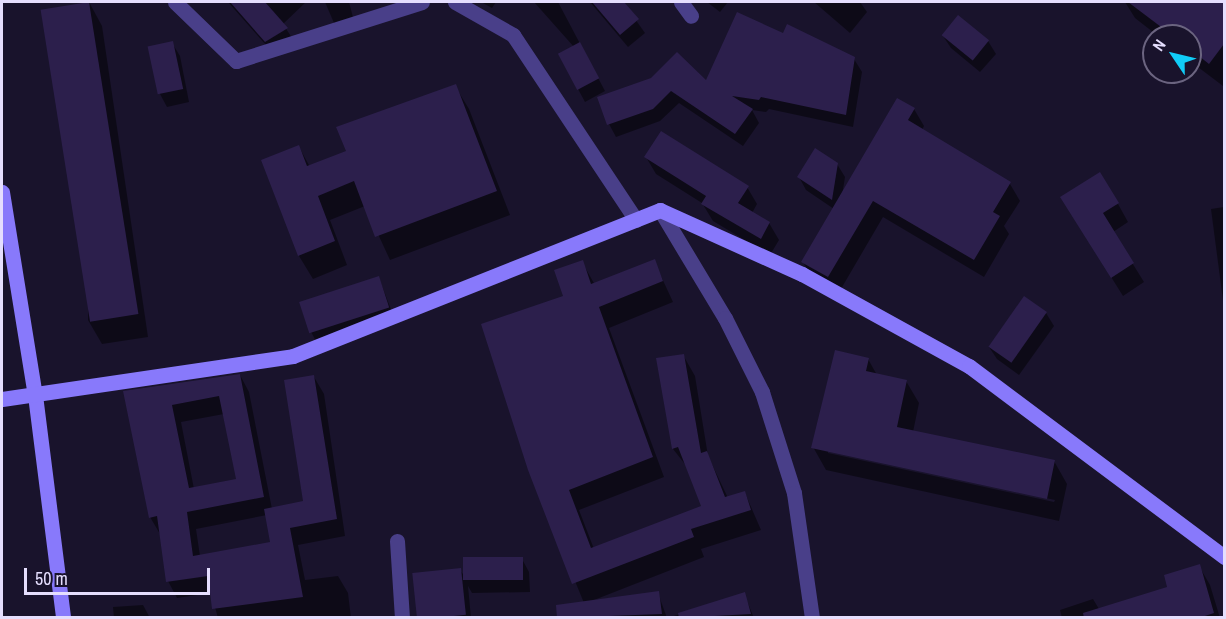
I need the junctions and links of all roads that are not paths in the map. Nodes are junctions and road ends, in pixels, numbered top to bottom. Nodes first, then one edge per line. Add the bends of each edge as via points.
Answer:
1 (175, 2) edge
2 (422, 2) edge
3 (454, 2) edge
4 (681, 2) edge
5 (691, 16) dead end
6 (2, 192) edge
7 (660, 210) junction
8 (636, 220) junction
9 (35, 395) junction
10 (2, 399) edge
11 (397, 541) dead end
12 (1224, 557) edge
13 (63, 618) edge
14 (402, 618) edge
15 (812, 618) edge

1 - 2 street via 236,61
3 - 8 street via 513,34
4 - 5 street
6 - 9 street
7 - 8 street
7 - 12 street via 802,274 969,366
7 - 15 street via 726,318 762,392 794,493
8 - 9 street via 293,356
9 - 10 street
9 - 13 street
11 - 14 street

